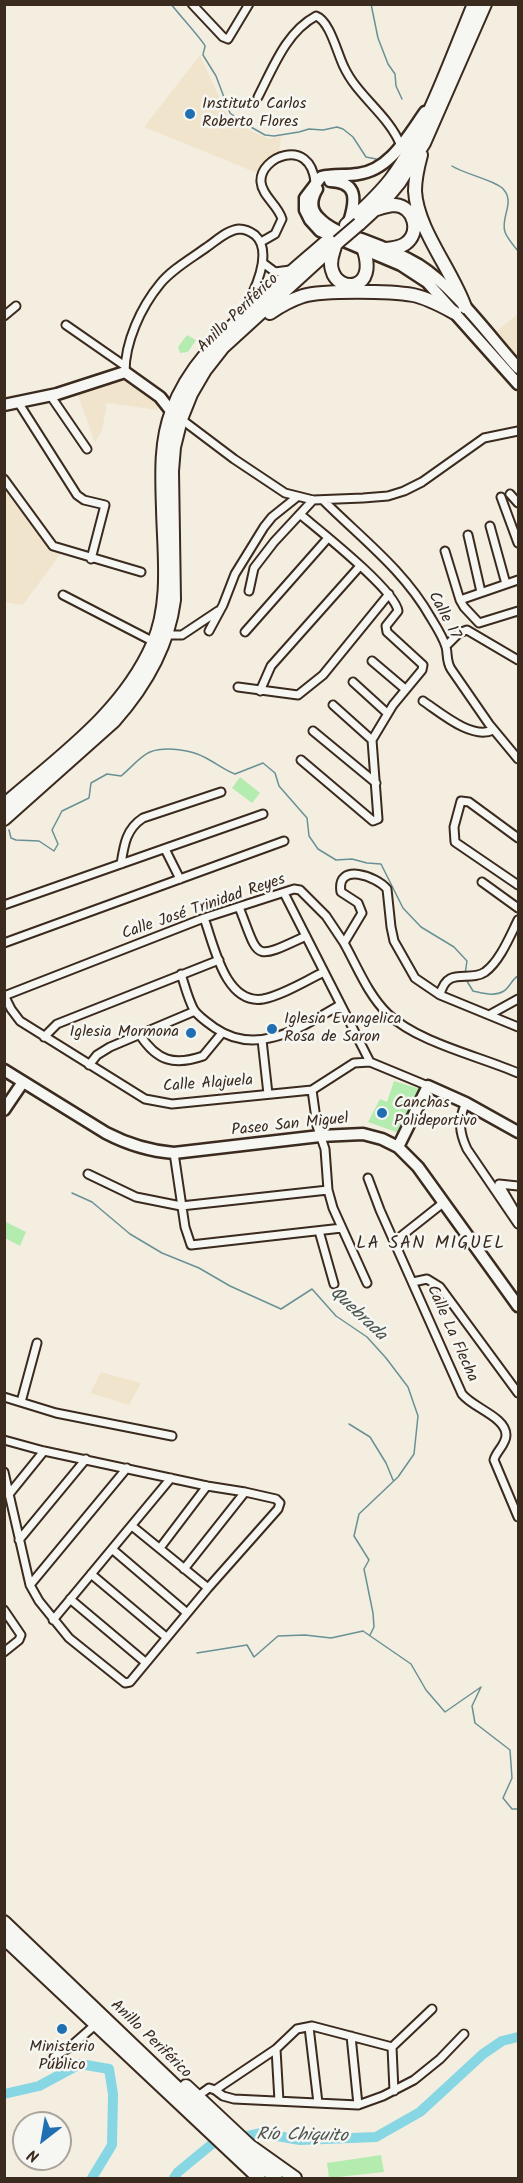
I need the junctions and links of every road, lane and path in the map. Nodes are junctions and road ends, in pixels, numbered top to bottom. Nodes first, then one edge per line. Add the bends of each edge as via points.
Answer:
1 (192, 4) edge
2 (239, 4) edge
3 (474, 4) edge
4 (485, 4) edge
5 (247, 8) edge
6 (258, 97) dead end
7 (432, 102) junction
8 (423, 143) junction
9 (400, 146) junction
10 (315, 182) junction
11 (376, 209) junction
12 (351, 224) junction
13 (261, 242) junction
14 (333, 243) junction
15 (363, 248) junction
16 (387, 249) junction
17 (263, 263) junction
18 (294, 269) junction
19 (16, 306) dead end
20 (460, 310) junction
21 (4, 316) edge
22 (66, 325) dead end
23 (237, 328) junction
24 (519, 368) edge
25 (125, 369) junction
26 (519, 384) edge
27 (182, 390) junction
28 (50, 395) junction
29 (160, 397) junction
30 (18, 402) junction
31 (4, 405) edge
32 (176, 415) junction
33 (519, 431) edge
34 (87, 449) dead end
35 (4, 479) edge
36 (510, 494) dead end
37 (297, 497) junction
38 (501, 498) dead end
39 (313, 500) junction
40 (323, 500) junction
41 (519, 503) edge
42 (301, 515) junction
43 (490, 526) dead end
44 (468, 535) dead end
45 (328, 538) junction
46 (519, 543) edge
47 (445, 551) dead end
48 (91, 559) junction
49 (360, 566) junction
50 (141, 572) dead end
51 (519, 580) edge
52 (506, 584) junction
53 (249, 591) dead end
54 (481, 592) junction
55 (63, 594) dead end
56 (389, 594) junction
57 (460, 600) junction
58 (220, 610) junction
59 (519, 611) edge
60 (209, 631) dead end
61 (246, 632) dead end
62 (166, 635) junction
63 (154, 642) junction
64 (446, 646) junction
65 (519, 660) edge
66 (372, 661) dead end
67 (353, 682) dead end
68 (238, 687) dead end
69 (405, 689) junction
70 (260, 691) junction
71 (423, 701) dead end
72 (333, 705) dead end
73 (387, 713) junction
74 (493, 730) junction
75 (313, 731) dead end
76 (372, 740) junction
77 (519, 759) edge
78 (301, 760) dead end
79 (376, 783) junction
80 (221, 792) dead end
81 (4, 806) edge
82 (263, 814) dead end
83 (4, 819) edge
84 (519, 838) edge
85 (284, 841) dead end
86 (165, 849) junction
87 (121, 864) junction
88 (180, 879) junction
89 (482, 882) dead end
90 (519, 885) edge
91 (284, 892) junction
92 (4, 904) edge
93 (239, 907) junction
94 (519, 908) edge
95 (204, 918) junction
96 (519, 920) edge
97 (306, 936) junction
98 (4, 943) edge
99 (344, 943) junction
100 (219, 960) junction
101 (324, 972) junction
102 (181, 974) junction
103 (440, 995) junction
104 (5, 996) edge
105 (519, 999) edge
106 (340, 1005) junction
107 (195, 1011) junction
108 (489, 1015) junction
109 (519, 1026) edge
110 (222, 1033) junction
111 (140, 1035) junction
112 (44, 1036) junction
113 (262, 1040) junction
114 (370, 1062) junction
115 (89, 1065) junction
116 (4, 1070) edge
117 (519, 1072) edge
118 (23, 1082) junction
119 (428, 1086) junction
120 (312, 1090) junction
121 (268, 1094) junction
122 (466, 1103) junction
123 (4, 1110) edge
124 (519, 1132) edge
125 (320, 1136) junction
126 (398, 1147) junction
127 (174, 1154) junction
128 (88, 1174) dead end
129 (368, 1178) dead end
130 (519, 1186) edge
131 (328, 1190) junction
132 (442, 1203) junction
133 (181, 1206) junction
134 (519, 1218) edge
135 (519, 1224) edge
136 (342, 1228) junction
137 (319, 1231) junction
138 (394, 1241) junction
139 (413, 1282) junction
140 (367, 1283) dead end
141 (334, 1284) dead end
142 (517, 1302) edge
143 (37, 1343) dead end
144 (519, 1393) edge
145 (4, 1397) edge
146 (21, 1402) junction
147 (172, 1436) dead end
148 (4, 1440) edge
149 (44, 1451) junction
150 (87, 1459) junction
151 (127, 1468) junction
152 (4, 1472) edge
153 (171, 1478) junction
154 (207, 1486) junction
155 (245, 1492) junction
156 (10, 1493) junction
157 (519, 1518) edge
158 (132, 1526) junction
159 (19, 1540) junction
160 (159, 1548) junction
161 (112, 1549) junction
162 (184, 1569) junction
163 (91, 1574) junction
164 (30, 1585) junction
165 (208, 1588) junction
166 (70, 1599) junction
167 (4, 1610) edge
168 (187, 1613) junction
169 (53, 1620) junction
170 (166, 1637) junction
171 (4, 1652) edge
172 (146, 1662) junction
173 (4, 1922) edge
174 (4, 1938) edge
175 (432, 2009) dead end
176 (95, 2025) junction
177 (309, 2027) junction
178 (464, 2034) dead end
179 (351, 2036) junction
180 (392, 2047) junction
181 (276, 2049) junction
182 (54, 2057) dead end
183 (152, 2064) junction
184 (215, 2090) junction
185 (394, 2091) junction
186 (201, 2099) junction
187 (279, 2101) junction
188 (318, 2103) junction
189 (358, 2105) junction
190 (212, 2122) junction
191 (247, 2148) junction
192 (256, 2177) edge
193 (276, 2178) edge
194 (295, 2178) edge

1 - 5 street via 228,39
2 - 5 street
3 - 7 highway, Anillo Periférico
4 - 8 highway, Anillo Periférico
6 - 9 street via 291,36 316,16 327,26 353,83 395,130
7 - 9 street
7 - 12 highway, Anillo Periférico via 416,139 392,177
8 - 11 highway, Anillo Periférico via 399,183
8 - 20 highway via 415,192 420,217 459,291
9 - 10 street via 376,168 360,174 328,175
10 - 13 street via 311,165 298,155 281,156 266,166 261,183 282,219 275,234
10 - 15 street via 305,198 310,220 321,231
11 - 12 highway, Anillo Periférico
11 - 16 highway via 399,206 415,222 411,238 399,247
12 - 14 highway, Anillo Periférico
12 - 16 street via 354,195 349,187 340,181 328,181 319,187 312,200 313,211 319,218 331,228
13 - 17 street
13 - 25 street via 249,231 235,229 161,283 139,317
14 - 15 highway via 332,269 335,277 347,284 354,285 366,275 368,260
14 - 18 highway, Anillo Periférico
14 - 23 highway, Anillo Periférico
15 - 20 street via 401,264
16 - 20 street via 420,266
17 - 18 street via 275,272
17 - 23 street
18 - 23 highway, Anillo Periférico
19 - 21 street
20 - 23 highway via 412,295 334,292 283,304
20 - 24 street
20 - 26 street
22 - 25 street
23 - 27 highway, Anillo Periférico via 216,340
23 - 32 highway, Anillo Periférico
25 - 28 street
25 - 29 street
27 - 29 street via 176,396
27 - 32 highway, Anillo Periférico
28 - 30 street
28 - 34 street
29 - 32 street
30 - 31 street
30 - 48 street via 77,495 105,505
32 - 37 street via 234,459
32 - 62 highway, Anillo Periférico via 172,471 174,600
32 - 63 highway, Anillo Periférico via 164,445 165,587
33 - 40 street via 484,438 404,491 388,496
35 - 48 street via 53,546
36 - 41 street
37 - 39 street
37 - 58 street via 267,522 235,574
38 - 46 street
39 - 40 street
39 - 42 street
40 - 64 street, Calle 17 via 389,561 414,591
42 - 45 street
42 - 53 street via 254,568
43 - 52 street
44 - 54 street
45 - 49 street
45 - 61 street
47 - 57 street
48 - 50 street
49 - 56 street
49 - 70 street via 271,666
51 - 52 street
52 - 54 street
54 - 57 street
55 - 63 street
56 - 69 street via 398,611 386,626 387,632 423,665
56 - 70 street via 323,675 298,696
57 - 59 street via 479,623
58 - 60 street
58 - 62 street via 182,635
62 - 83 highway, Anillo Periférico via 147,678 130,703
63 - 81 highway, Anillo Periférico via 139,672 105,716
64 - 65 street via 467,630
64 - 74 street, Calle 17 via 448,664
66 - 69 street
67 - 73 street
68 - 70 street
69 - 73 street
71 - 74 street via 472,731 486,734
72 - 76 street
73 - 76 street
74 - 77 street, Calle 17
75 - 79 street
76 - 79 street
78 - 79 street via 373,821 378,819
80 - 87 street via 136,823 125,843
82 - 86 street
84 - 90 street via 461,801 454,828 455,842
85 - 88 street
86 - 87 street
86 - 88 street
87 - 92 street
88 - 98 street
89 - 94 street
91 - 93 street, Calle José Trinidad Reyes
91 - 97 street
91 - 99 street, Calle José Trinidad Reyes via 300,890 326,916
93 - 95 street, Calle José Trinidad Reyes
93 - 97 street via 254,946 261,952 269,953
95 - 100 street
95 - 104 street, Calle José Trinidad Reyes
96 - 103 street via 486,972 448,980
97 - 101 street
99 - 103 street via 362,909 341,892 340,884 348,875 362,874 387,889 394,940 415,978
99 - 117 street via 386,1013 406,1029
100 - 101 street via 230,985 254,999 273,996
100 - 102 street
101 - 106 street
102 - 107 street
102 - 112 street via 57,1024
103 - 108 street
104 - 112 street, Calle Alajuela via 20,1021
105 - 108 street
106 - 113 street via 297,1030
106 - 114 street
107 - 110 street
107 - 111 street
108 - 109 street
110 - 111 street via 203,1056 173,1061 158,1056
110 - 113 street via 235,1039
111 - 115 street via 96,1055
112 - 115 street, Calle Alajuela
113 - 121 street
114 - 119 street
114 - 120 street, Calle Alajuela via 354,1063
115 - 121 street, Calle Alajuela via 145,1099 159,1103
116 - 118 street, Paseo San Miguel
118 - 123 street
118 - 127 street, Paseo San Miguel via 121,1141
119 - 122 street
119 - 126 street
120 - 121 street, Calle Alajuela
120 - 125 street
122 - 124 street
122 - 135 street via 460,1119 462,1138
125 - 126 street, Paseo San Miguel via 363,1134
125 - 127 street, Paseo San Miguel
125 - 131 street via 325,1149
126 - 132 street, Paseo San Miguel via 418,1167
127 - 133 street
128 - 133 street via 136,1197
129 - 138 street, Calle La Flecha
130 - 134 street via 499,1184
131 - 133 street
131 - 136 street
132 - 138 street
132 - 142 street, Paseo San Miguel
133 - 137 street via 191,1245
136 - 137 street
136 - 140 street
137 - 141 street
138 - 139 street, Calle La Flecha
139 - 144 street via 427,1279 440,1287
139 - 157 street, Calle La Flecha via 462,1395 505,1428 505,1441 494,1460
143 - 146 street
145 - 146 street
146 - 147 street via 56,1413
148 - 149 street
149 - 150 street
149 - 156 street
150 - 151 street
150 - 159 street
151 - 153 street
151 - 164 street
152 - 156 street
153 - 154 street
153 - 158 street
154 - 155 street
154 - 160 street
155 - 162 street
155 - 165 street via 276,1499 279,1506
156 - 159 street
158 - 160 street
158 - 161 street
159 - 164 street
160 - 162 street
161 - 163 street
161 - 168 street
162 - 165 street
163 - 166 street
163 - 170 street
164 - 169 street
165 - 168 street
166 - 169 street
166 - 172 street
167 - 171 street via 21,1635
168 - 170 street
169 - 172 street via 123,1683 130,1682
170 - 172 street
173 - 183 highway, Anillo Periférico
174 - 176 highway, Anillo Periférico
175 - 180 street
176 - 182 street
176 - 190 highway, Anillo Periférico
177 - 179 street
177 - 181 street via 297,2029
177 - 188 street
178 - 185 street via 440,2059
179 - 180 street
179 - 189 street
180 - 185 street
181 - 184 street
181 - 187 street
183 - 186 highway
183 - 190 highway, Anillo Periférico
184 - 186 street via 215,2094
184 - 187 street via 234,2099
185 - 189 street
186 - 190 highway
187 - 188 street
188 - 189 street
190 - 191 highway, Anillo Periférico
190 - 192 highway, Anillo Periférico via 229,2151
191 - 193 highway, Anillo Periférico
191 - 194 highway

